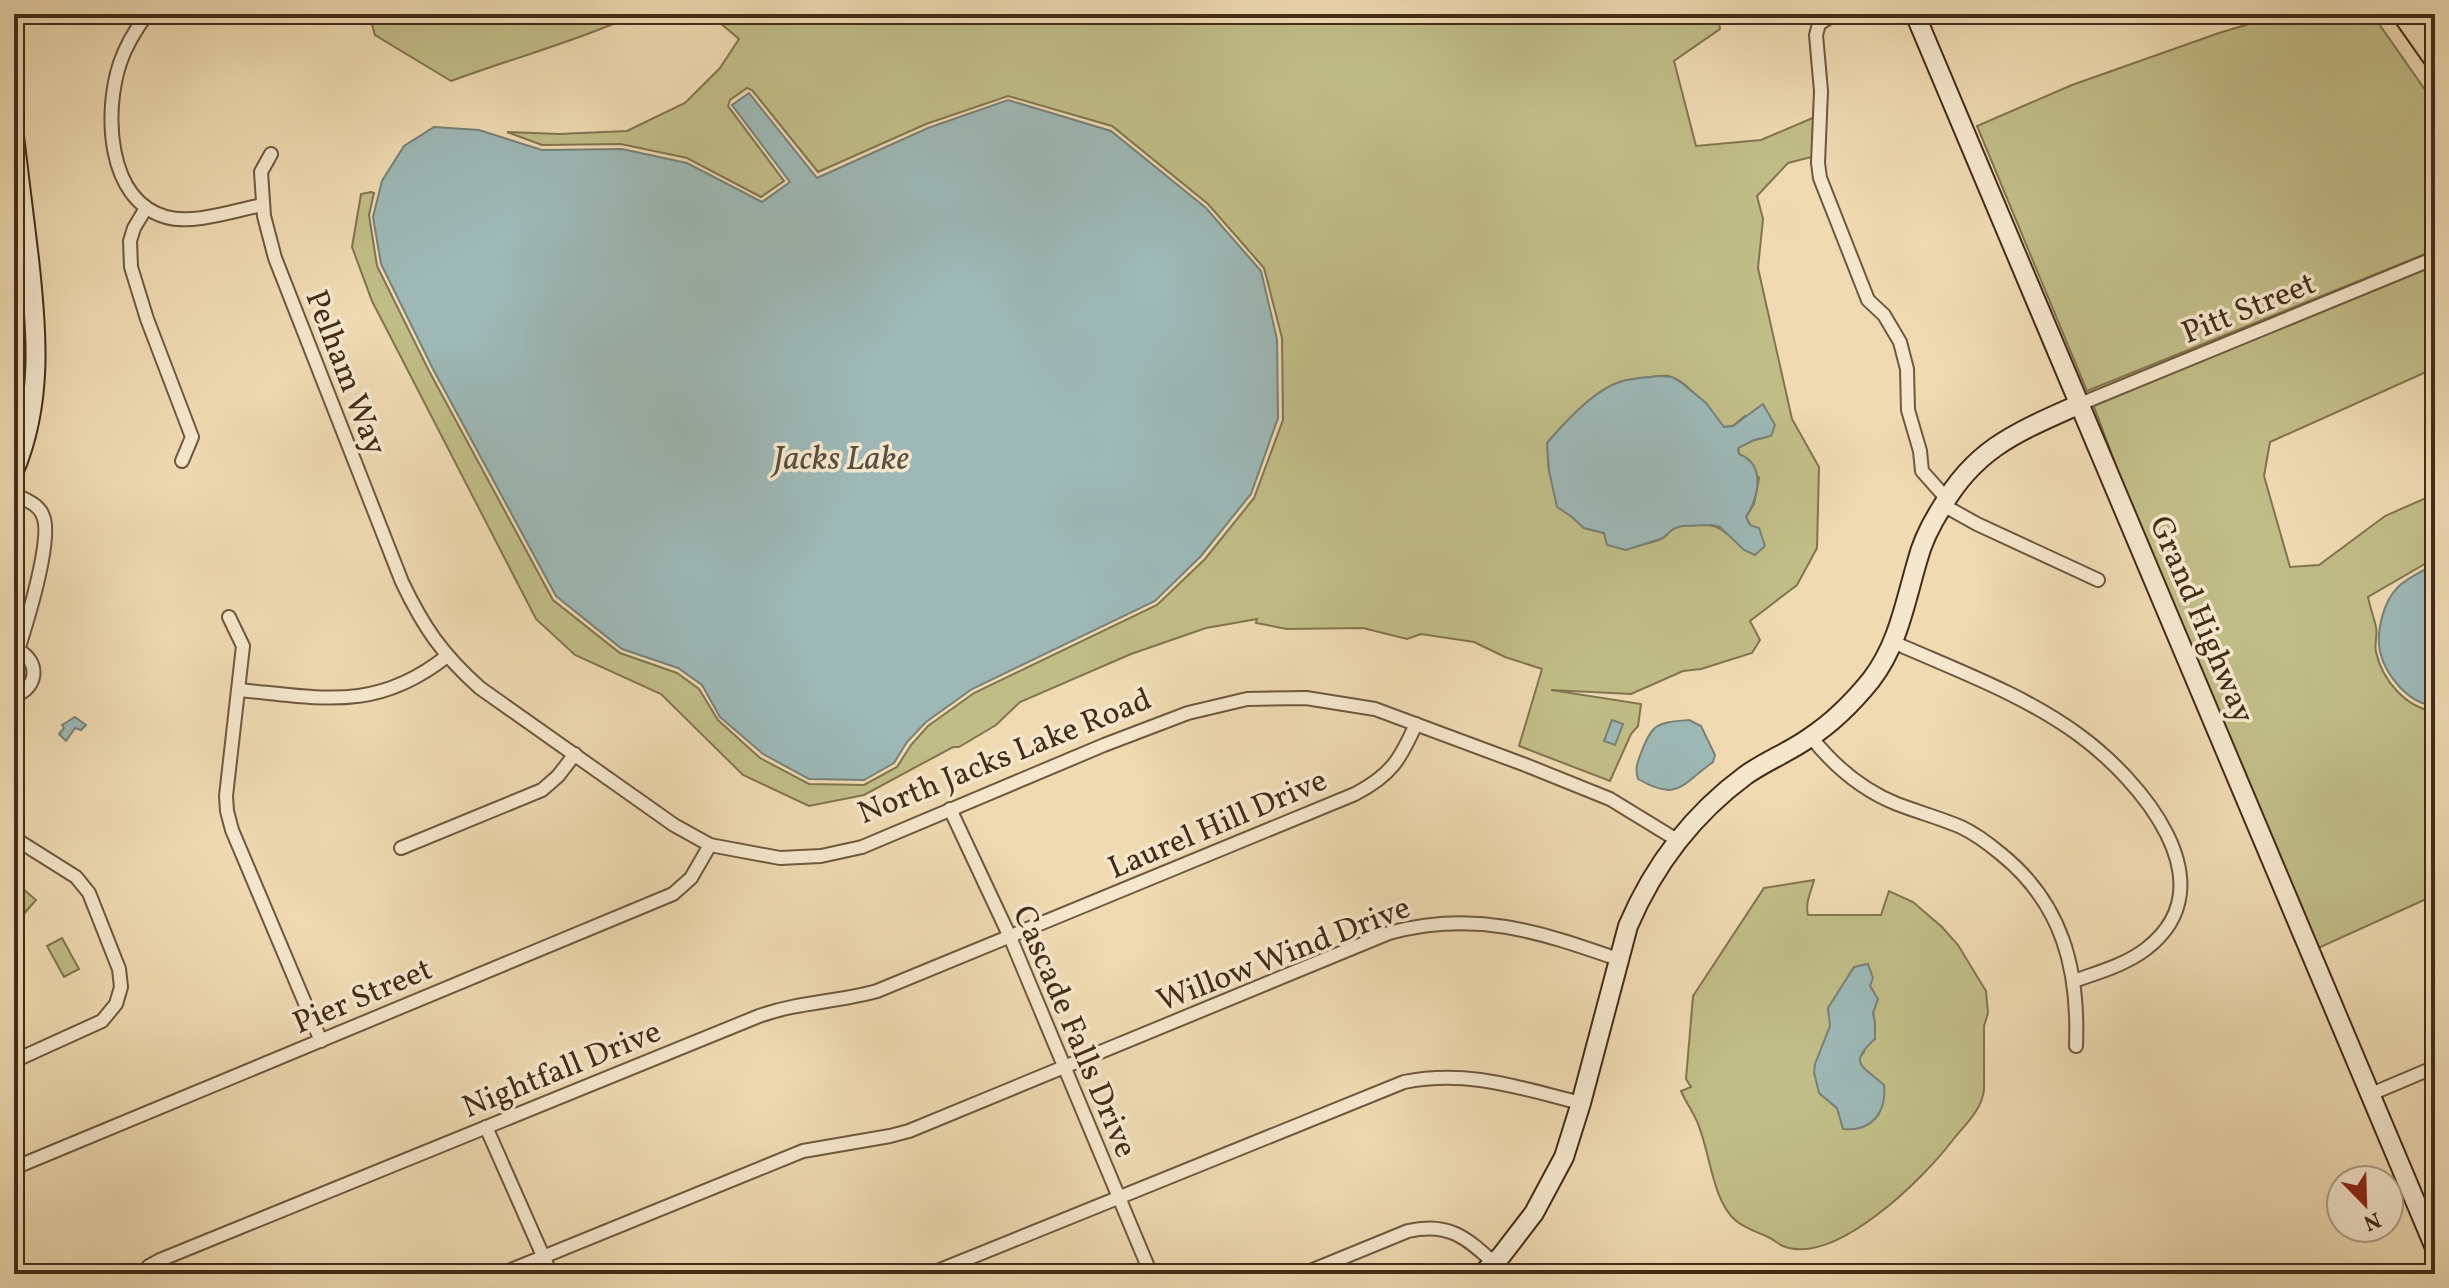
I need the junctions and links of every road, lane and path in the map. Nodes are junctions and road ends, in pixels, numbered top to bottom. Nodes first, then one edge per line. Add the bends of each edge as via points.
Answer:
1 (147, 14) edge
2 (1834, 14) edge
3 (1915, 14) edge
4 (2404, 14) edge
5 (2435, 58) edge
6 (14, 136) edge
7 (271, 154) dead end
8 (263, 205) junction
9 (146, 208) junction
10 (2435, 258) edge
11 (2080, 404) junction
12 (182, 461) dead end
13 (14, 471) edge
14 (14, 494) edge
15 (1945, 501) junction
16 (2098, 580) dead end
17 (413, 604) joint
18 (229, 617) dead end
19 (1893, 642) junction
20 (16, 650) edge
21 (447, 656) junction
22 (239, 690) junction
23 (14, 696) edge
24 (1416, 724) junction
25 (1811, 737) junction
26 (575, 754) junction
27 (950, 809) junction
28 (14, 838) edge
29 (1677, 840) junction
30 (710, 845) junction
31 (401, 848) dead end
32 (1010, 937) junction
33 (1618, 959) junction
34 (2074, 981) junction
35 (321, 1041) junction
36 (2076, 1046) dead end
37 (14, 1061) edge
38 (1064, 1067) junction
39 (2435, 1067) edge
40 (2371, 1094) junction
41 (1581, 1103) junction
42 (486, 1127) junction
43 (14, 1168) edge
44 (1119, 1197) junction
45 (2435, 1248) edge
46 (544, 1256) junction
47 (1488, 1268) edge
48 (142, 1274) edge
49 (501, 1274) edge
50 (551, 1274) edge
51 (930, 1274) edge
52 (1151, 1274) edge
53 (1303, 1274) edge

1 - 9 street via 120,63 112,118 122,181
2 - 15 street via 1819,24 1816,35 1820,178 1868,300 1900,342 1922,471
3 - 11 street, Grand Highway
4 - 5 highway
6 - 13 street via 37,373
7 - 8 street, Pelham Way via 261,172
8 - 9 street via 190,219 164,217
8 - 17 street, Pelham Way via 275,258
9 - 12 street via 130,241 131,267 192,437
10 - 11 street, Pitt Street
11 - 15 street via 1992,448 1966,471
11 - 40 street, Grand Highway
14 - 20 street via 44,516 45,533 33,607
15 - 16 street via 1977,524
15 - 19 street via 1922,546
17 - 21 street, North Jacks Lake Road
18 - 22 street via 243,646
19 - 25 street via 1870,680
19 - 34 street via 2003,691 2078,734 2143,797 2172,841 2180,869 2178,904 2170,923 2133,958
20 - 23 street via 30,659 34,674 28,688
21 - 22 street via 412,680 369,696 333,699
21 - 26 street, North Jacks Lake Road via 480,688
22 - 35 street via 227,811
24 - 27 street, North Jacks Lake Road via 1375,709 1306,698 1247,699 1160,722
24 - 29 street, North Jacks Lake Road via 1610,799
24 - 32 street, Laurel Hill Drive via 1395,766 1355,794
25 - 29 street via 1725,791
25 - 34 street via 1854,780 1897,804 1974,834 2011,862 2053,917
26 - 30 street, North Jacks Lake Road
26 - 31 street via 542,790
27 - 30 street, North Jacks Lake Road via 862,847 821,856 780,858
27 - 32 street, Cascade Falls Drive
28 - 37 street via 76,877 89,893 121,987 102,1021
29 - 33 street via 1636,906
30 - 35 street, Pier Street via 691,878 673,894
32 - 38 street, Cascade Falls Drive
32 - 42 street, Nightfall Drive via 877,991 759,1016
33 - 38 street, Willow Wind Drive via 1504,926 1460,921 1412,927
33 - 41 street
34 - 36 street
35 - 43 street, Pier Street
38 - 44 street, Cascade Falls Drive
38 - 46 street, Willow Wind Drive via 909,1131 788,1156
39 - 40 street
40 - 45 street, Grand Highway
41 - 44 street via 1464,1076 1413,1080
41 - 47 street via 1549,1187
42 - 46 street
42 - 48 street, Nightfall Drive via 160,1260
44 - 51 street
44 - 52 street, Cascade Falls Drive
46 - 49 street, Willow Wind Drive
46 - 50 street
47 - 53 street via 1471,1241 1432,1227 1408,1231

